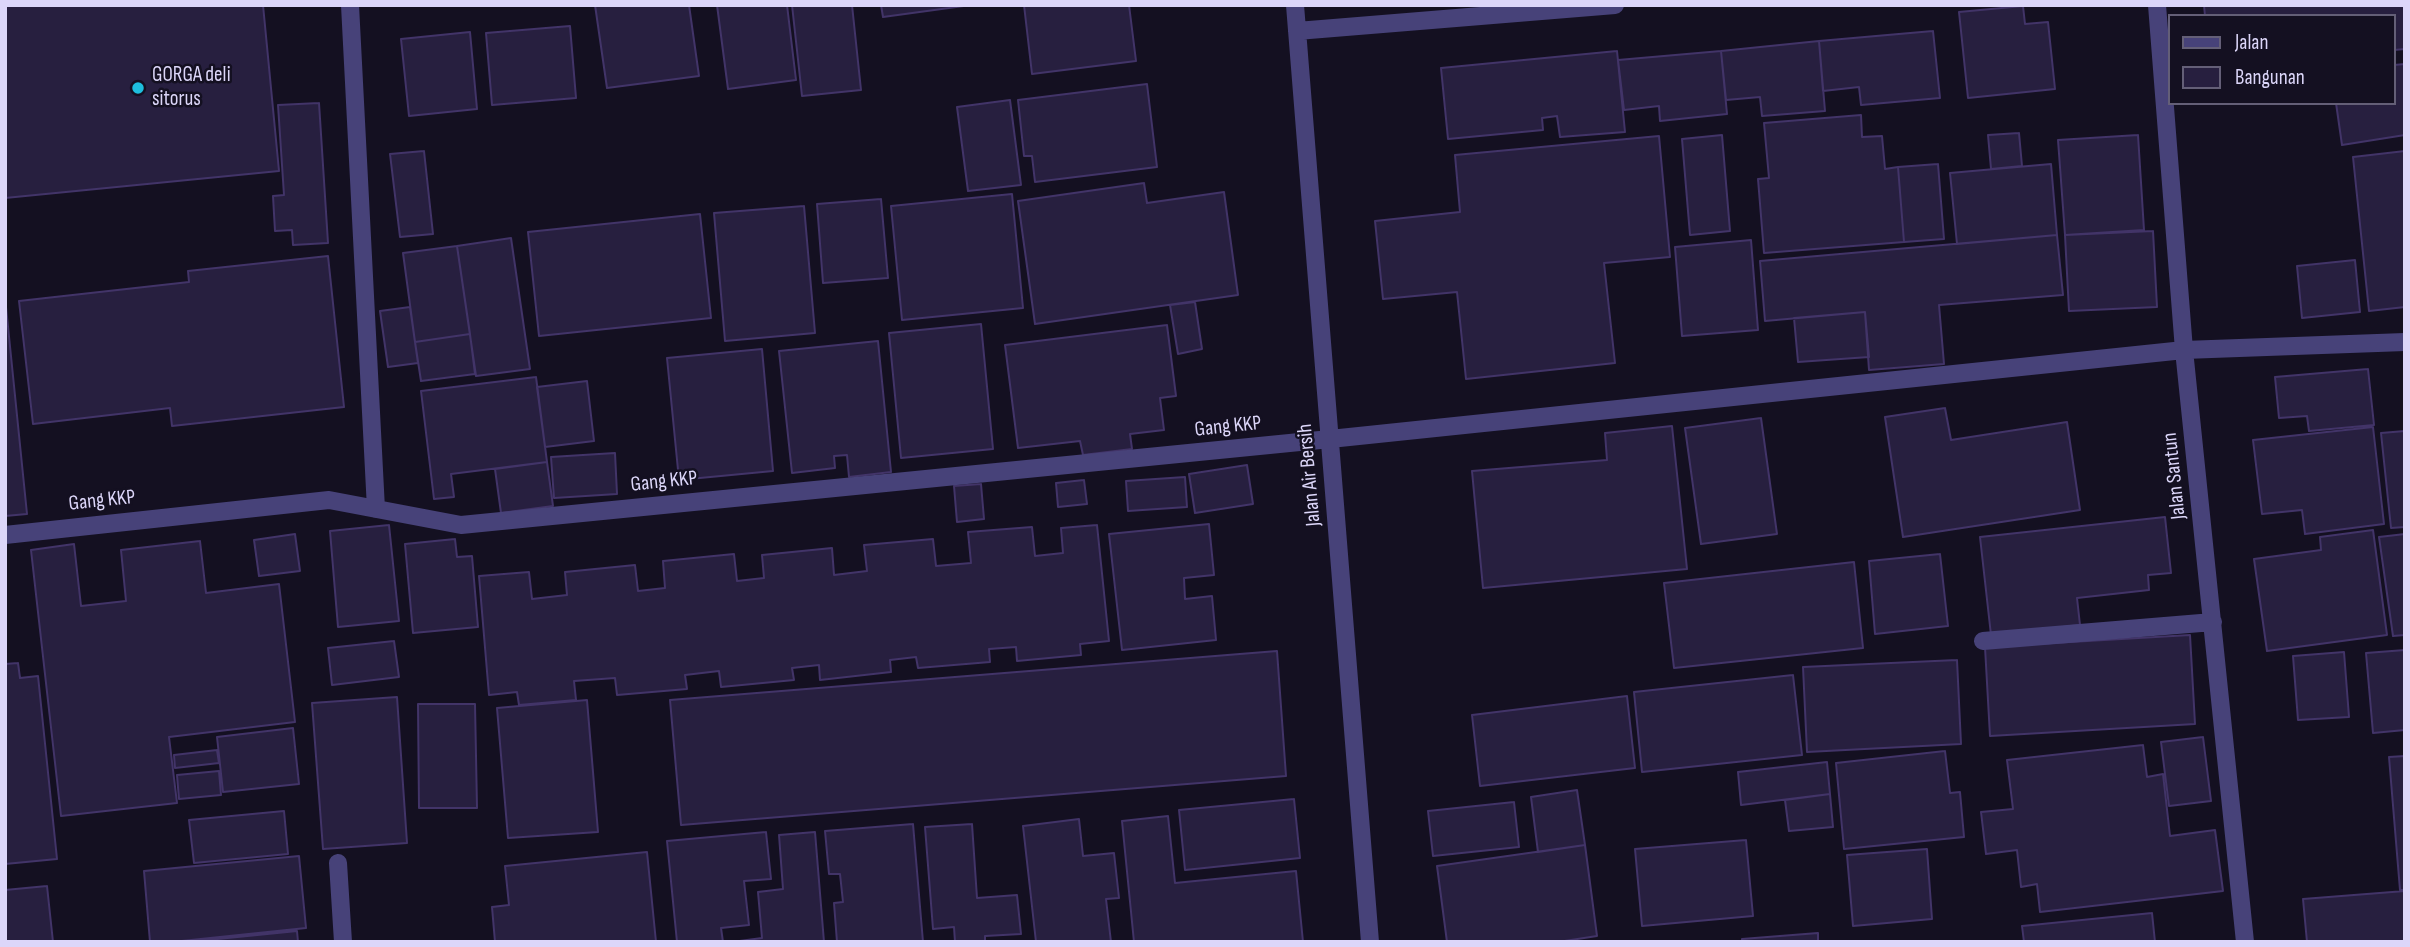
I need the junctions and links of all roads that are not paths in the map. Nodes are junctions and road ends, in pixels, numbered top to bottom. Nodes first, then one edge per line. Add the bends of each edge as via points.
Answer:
1 (350, 5) edge
2 (1295, 5) edge
3 (1615, 5) edge
4 (2157, 5) edge
5 (1297, 31) junction
6 (2405, 342) edge
7 (2184, 350) junction
8 (1330, 439) junction
9 (376, 509) junction
10 (5, 535) edge
11 (2213, 622) junction
12 (1983, 641) dead end
13 (338, 863) dead end
14 (343, 942) edge
15 (1370, 942) edge
16 (2245, 942) edge

1 - 9 street
2 - 5 street, Jalan Air Bersih
3 - 5 street
4 - 7 street, Jalan Santun
5 - 8 street, Jalan Air Bersih
6 - 7 street, Gang KKP
7 - 8 street, Gang KKP
7 - 11 street, Jalan Santun
8 - 9 street, Gang KKP via 461,525
8 - 15 street, Jalan Air Bersih
9 - 10 street, Gang KKP via 329,500
11 - 12 street
11 - 16 street, Jalan Santun
13 - 14 street

